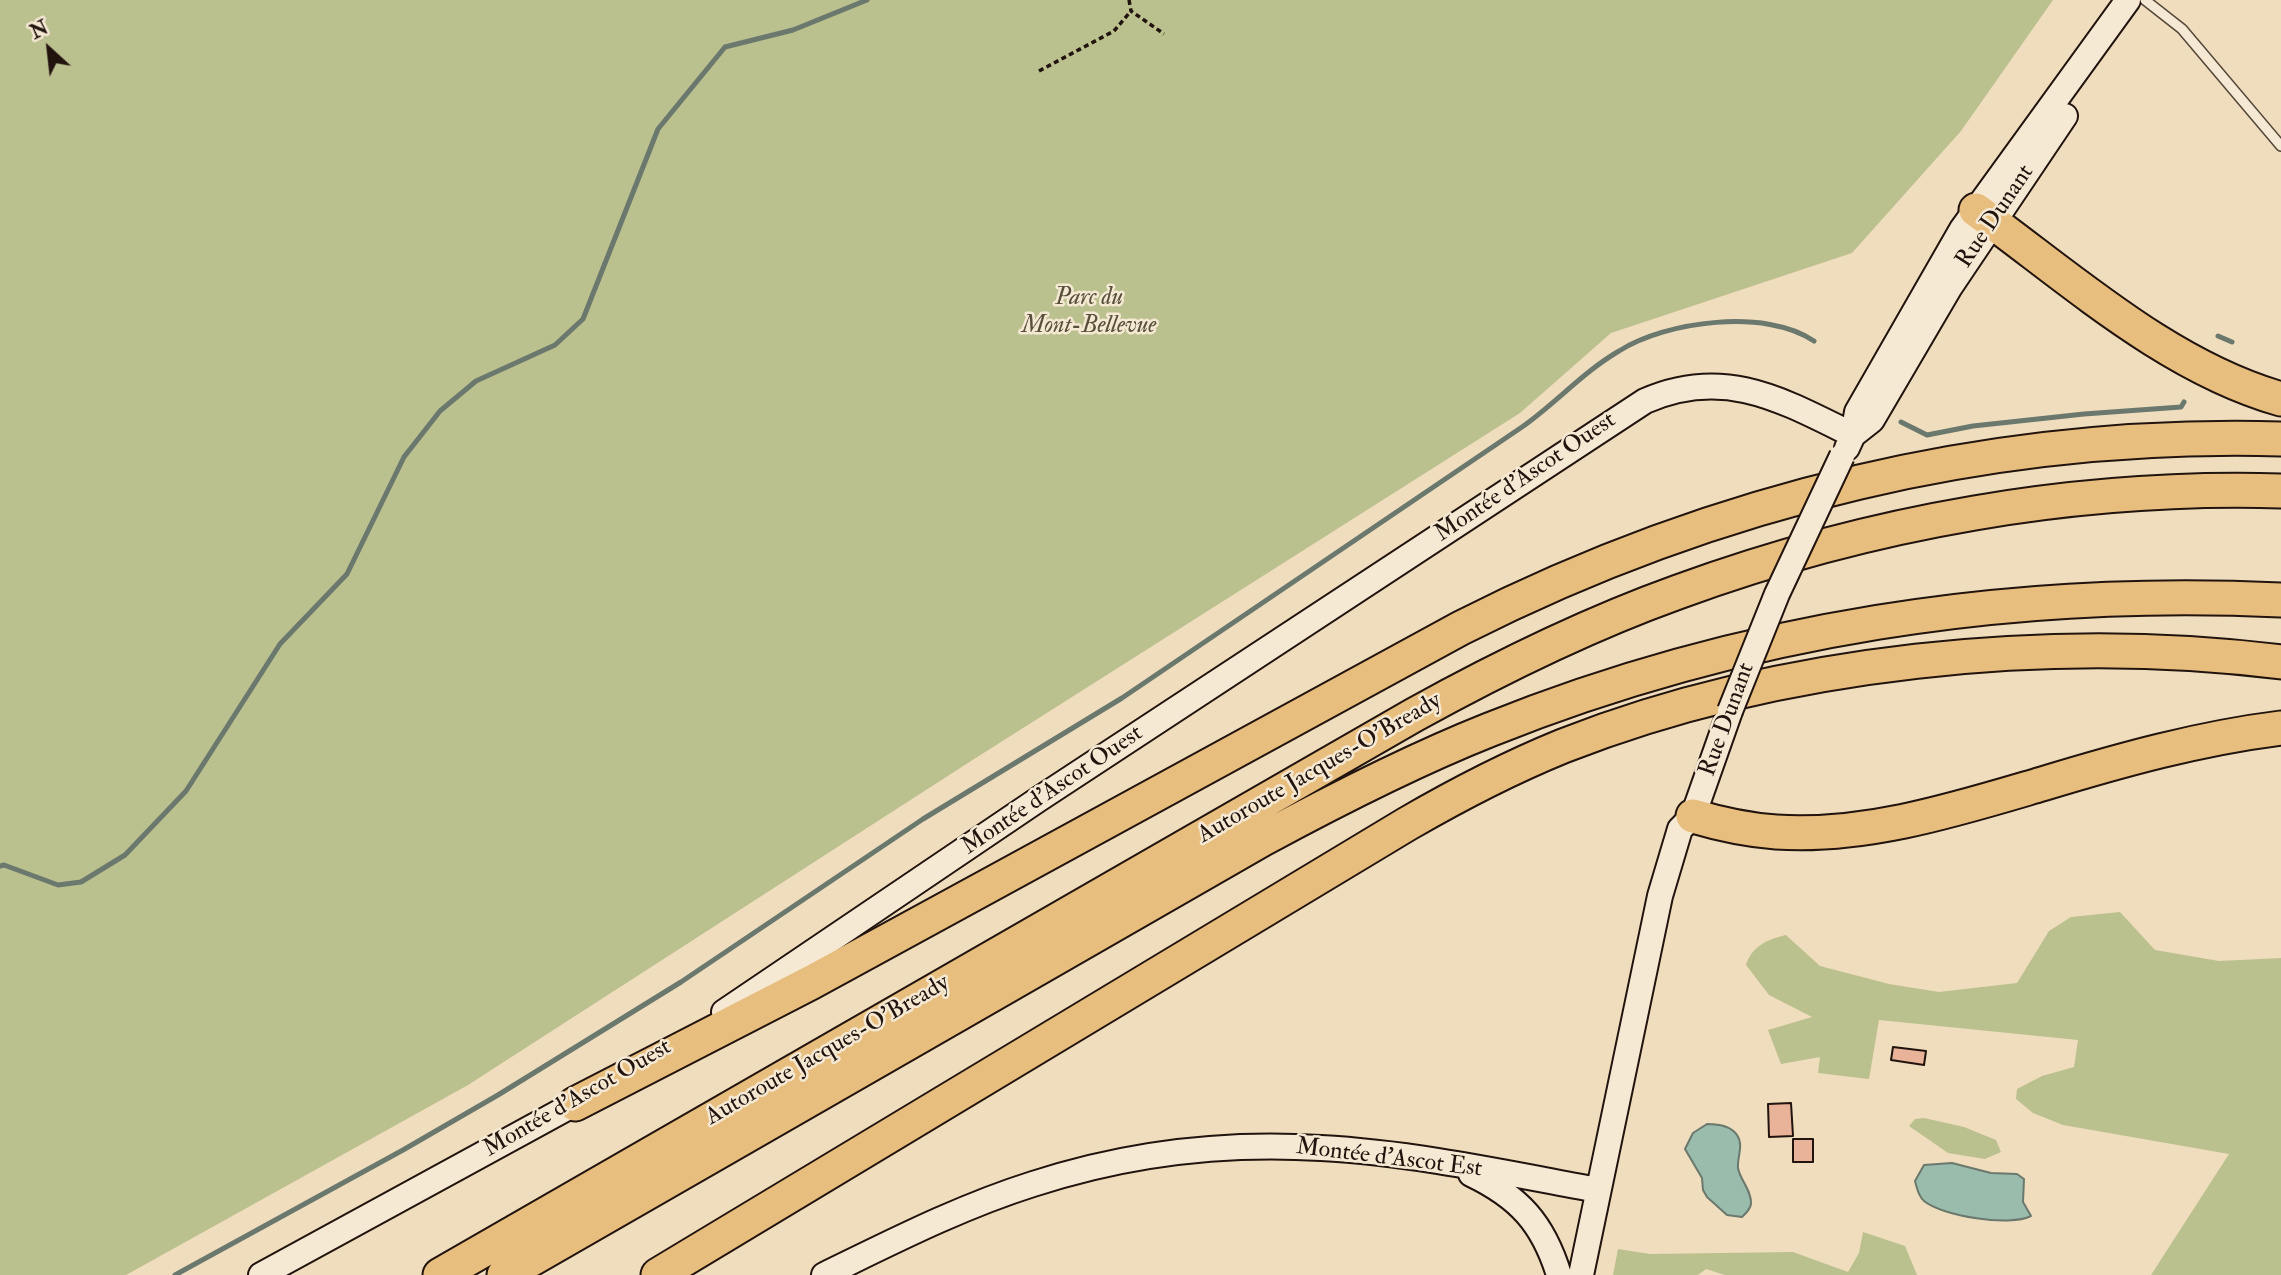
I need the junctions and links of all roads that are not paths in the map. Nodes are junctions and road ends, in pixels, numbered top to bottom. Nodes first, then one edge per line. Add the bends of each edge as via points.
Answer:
1 (2128, 0) edge
2 (2143, 0) edge
3 (2281, 146) edge
4 (1984, 216) junction
5 (2281, 399) edge
6 (2281, 439) edge
7 (1848, 445) junction
8 (2281, 491) edge
9 (2281, 600) edge
10 (2281, 662) edge
11 (2281, 728) edge
12 (1692, 816) junction
13 (575, 1104) junction
14 (1448, 1164) junction
15 (1598, 1190) junction
16 (261, 1275) edge
17 (440, 1275) edge
18 (504, 1275) edge
19 (658, 1275) edge
20 (824, 1275) edge
21 (1559, 1275) edge
22 (1581, 1275) edge

1 - 4 street, Rue Dunant
2 - 3 lane via 2182,29
2 - 4 street, Rue Dunant
4 - 5 highway via 2169,349 2218,376
4 - 7 street, Rue Dunant via 1945,295 1872,420
6 - 13 highway via 2104,443 1968,460 1784,500 1632,551 1450,634 812,982
7 - 12 street, Rue Dunant, bridge via 1777,594
7 - 13 street, Montée d'Ascot Ouest via 1782,400 1756,391 1697,386 1645,401 1069,779 789,970
8 - 17 highway, Autoroute Jacques-O'Bready via 2096,498 1945,519 1756,566 1610,619 1414,715
9 - 18 highway, Autoroute Jacques-O'Bready via 2071,600 1883,621 1687,663 1520,718 1421,759 1274,833
10 - 19 highway via 2119,652 1937,660 1759,688 1583,738 1482,782 1388,835
11 - 12 highway via 2156,752 1960,807 1868,827 1777,832
12 - 15 street, Rue Dunant via 1680,829 1660,896
13 - 16 street, Montée d'Ascot Ouest
14 - 15 street, Montée d'Ascot Est
14 - 20 street, Montée d'Ascot Est via 1372,1152 1289,1147 1205,1150 1126,1160 991,1198
14 - 21 street via 1492,1184 1520,1205 1542,1234
15 - 22 street, Rue Dunant

